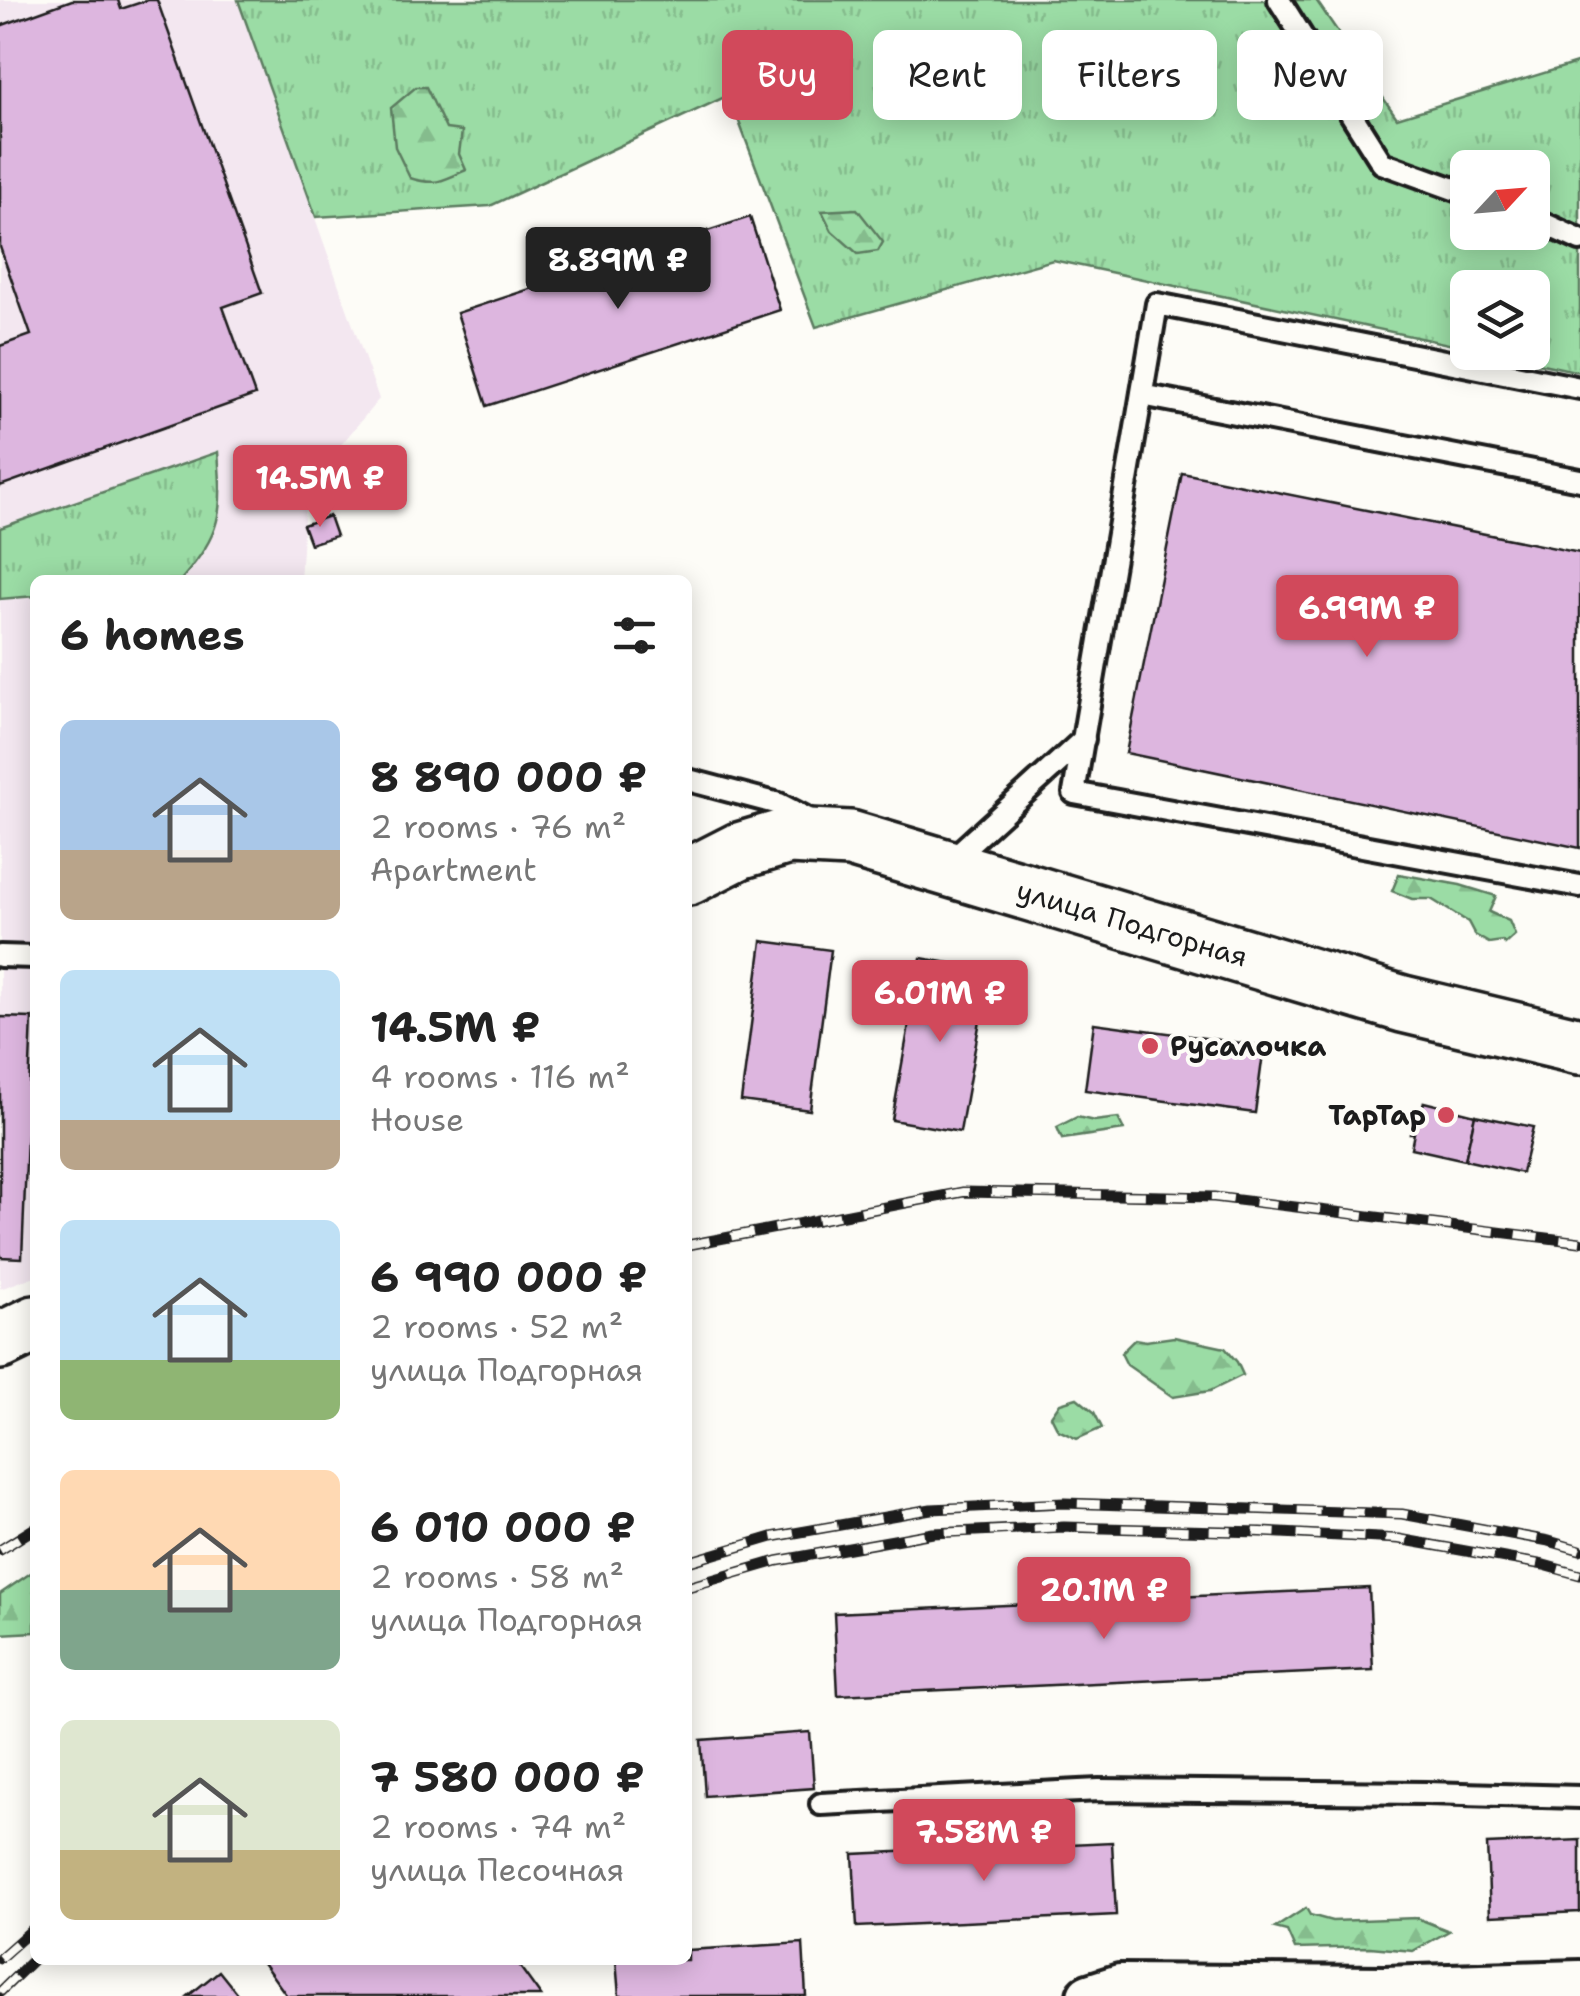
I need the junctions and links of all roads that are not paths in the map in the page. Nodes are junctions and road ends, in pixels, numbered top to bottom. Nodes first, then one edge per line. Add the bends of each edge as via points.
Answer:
1 (1279, 0) edge
2 (1450, 188) edge
3 (1550, 226) edge
4 (1580, 240) edge
5 (1580, 388) edge
6 (1142, 395) junction
7 (1580, 480) edge
8 (1084, 739) junction
9 (692, 781) edge
10 (850, 840) junction
11 (944, 867) junction
12 (692, 875) edge
13 (1580, 886) edge
14 (0, 956) edge
15 (30, 957) edge
16 (1580, 1046) edge
17 (30, 1327) edge
18 (0, 1342) edge
19 (1580, 1798) edge
20 (821, 1804) dead end
21 (1580, 1982) edge
22 (1089, 1996) edge

1 - 2 lane via 1382,163
3 - 4 lane
5 - 6 lane via 1157,304
6 - 7 lane
6 - 8 lane
8 - 11 lane
8 - 13 lane via 1074,792
9 - 10 lane via 779,804
10 - 11 main road, улица Подгорная
10 - 12 main road, улица Подгорная via 789,836
11 - 16 main road, улица Подгорная via 1403,1004
14 - 15 lane
17 - 18 main road
19 - 20 lane via 1099,1790
21 - 22 street via 1120,1986

